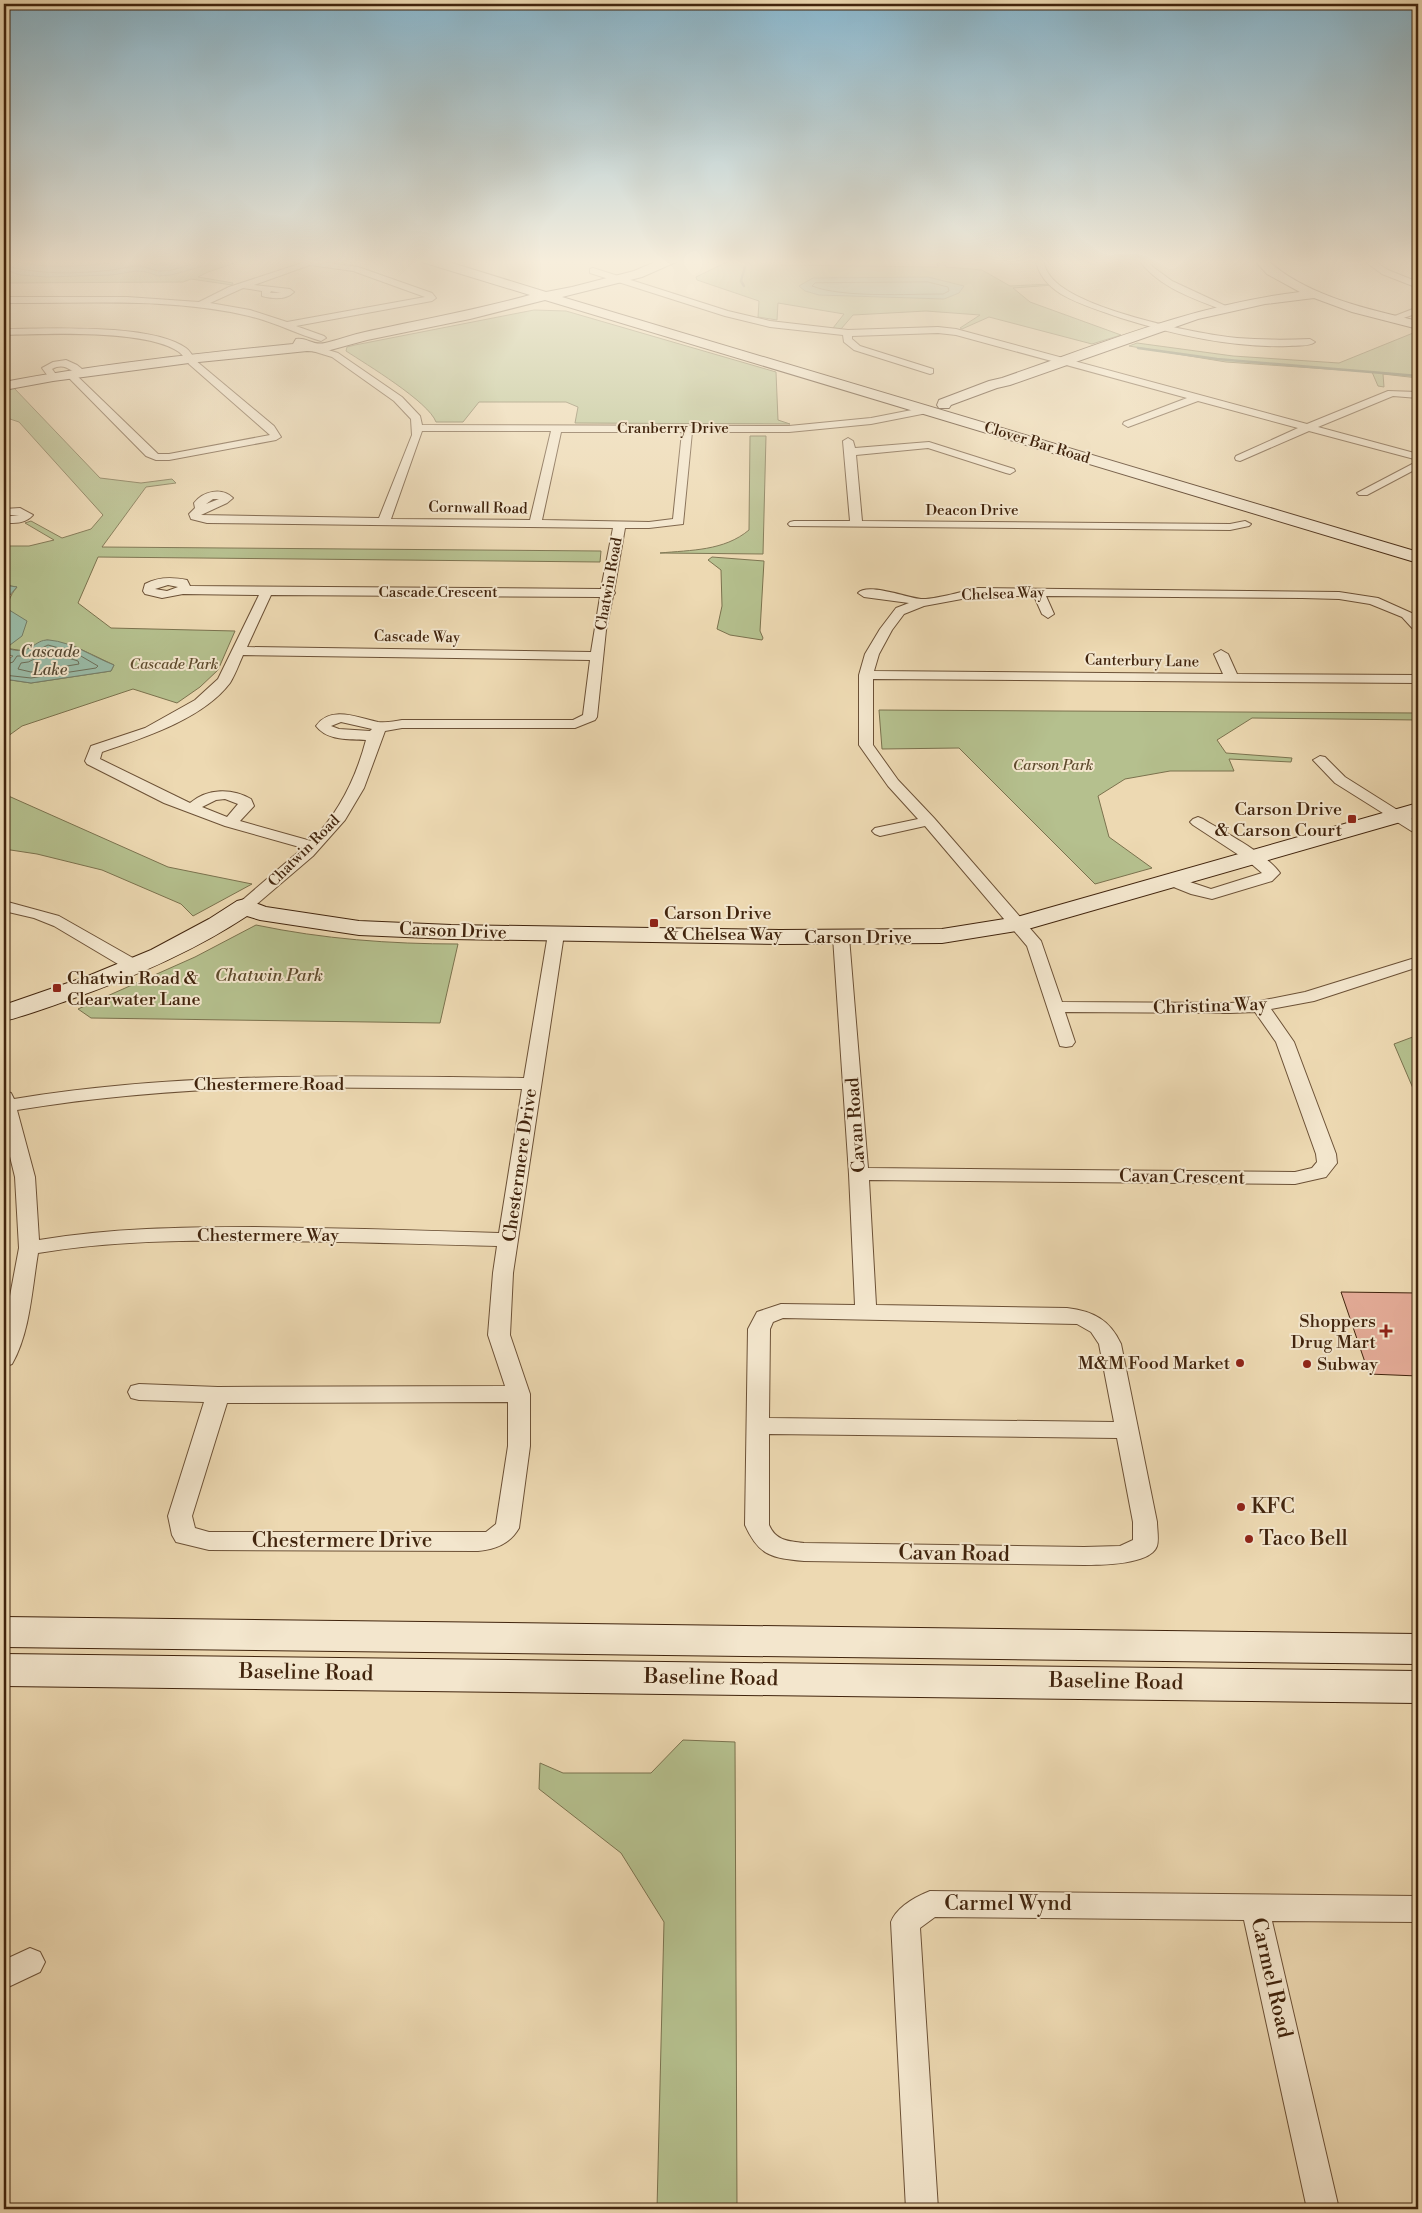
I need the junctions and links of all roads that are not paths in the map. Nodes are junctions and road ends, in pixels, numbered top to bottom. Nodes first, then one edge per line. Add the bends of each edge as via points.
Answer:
1 (165, 362) edge
2 (194, 362) edge
3 (344, 362) edge
4 (777, 362) edge
5 (782, 362) edge
6 (902, 362) edge
7 (1063, 362) edge
8 (1064, 362) edge
9 (930, 371) dead end
10 (76, 374) junction
11 (4, 386) edge
12 (1418, 395) edge
13 (1198, 397) junction
14 (937, 407) junction
15 (1128, 424) dead end
16 (844, 425) junction
17 (1308, 427) junction
18 (418, 428) junction
19 (558, 428) junction
20 (687, 429) junction
21 (850, 452) junction
22 (1418, 457) edge
23 (1240, 458) dead end
24 (1418, 464) edge
25 (1010, 471) dead end
26 (1363, 493) dead end
27 (201, 508) dead end
28 (4, 512) edge
29 (1145, 513) dead end
30 (4, 520) edge
31 (384, 522) junction
32 (535, 524) junction
33 (620, 524) junction
34 (794, 524) dead end
35 (856, 524) junction
36 (1245, 524) dead end
37 (1150, 526) junction
38 (1418, 548) edge
39 (1418, 558) edge
40 (181, 590) dead end
41 (267, 591) junction
42 (1038, 592) junction
43 (608, 593) junction
44 (864, 593) dead end
45 (921, 603) junction
46 (1048, 614) dead end
47 (1418, 626) edge
48 (238, 651) junction
49 (1221, 654) dead end
50 (597, 656) junction
51 (866, 675) junction
52 (1232, 678) junction
53 (1418, 679) edge
54 (1320, 760) dead end
55 (192, 808) junction
56 (1408, 813) edge
57 (929, 821) junction
58 (230, 822) junction
59 (1198, 822) dead end
60 (1418, 829) edge
61 (880, 831) dead end
62 (312, 846) junction
63 (1254, 858) junction
64 (4, 906) edge
65 (245, 906) junction
66 (1018, 924) junction
67 (556, 934) junction
68 (841, 937) junction
69 (1418, 962) edge
70 (134, 966) junction
71 (1260, 1006) junction
72 (1056, 1007) junction
73 (4, 1013) edge
74 (1066, 1042) dead end
75 (532, 1084) junction
76 (5, 1103) edge
77 (860, 1174) junction
78 (509, 1240) junction
79 (29, 1248) junction
80 (866, 1312) junction
81 (4, 1359) edge
82 (139, 1392) dead end
83 (519, 1394) junction
84 (218, 1395) junction
85 (759, 1426) junction
86 (1128, 1430) junction
87 (4, 1632) edge
88 (1418, 1649) edge
89 (4, 1670) edge
90 (1418, 1687) edge
91 (1255, 1907) junction
92 (1418, 1909) edge
93 (30, 1962) dead end
94 (4, 1975) edge
95 (922, 2209) edge
96 (1323, 2209) edge

1 - 10 main road
2 - 10 street via 270,428 276,437 156,457
3 - 18 street via 409,408
4 - 14 main road, Clover Bar Road
5 - 14 main road, Clover Bar Road
6 - 9 street
7 - 14 main road via 1005,382 1005,387 957,406
8 - 13 street
10 - 11 main road
12 - 17 street via 1392,393
13 - 15 street
13 - 17 street
14 - 16 street, Cranberry Drive
14 - 38 main road, Clover Bar Road
14 - 39 main road, Clover Bar Road
16 - 20 street, Cranberry Drive via 789,429
16 - 21 street
17 - 22 street
17 - 23 street
18 - 19 street, Cranberry Drive
18 - 31 street
19 - 20 street, Cranberry Drive
19 - 32 street
20 - 33 street, Cornwall Road via 679,522
21 - 25 street via 929,444
21 - 35 street
24 - 26 street
27 - 31 street, Cornwall Road via 195,517 207,520
28 - 30 street via 20,511 26,515 22,519
29 - 37 street
31 - 32 street, Cornwall Road
32 - 33 street, Cornwall Road
33 - 43 street, Chatwin Road
34 - 35 street, Deacon Drive
35 - 37 street, Deacon Drive
36 - 37 street, Deacon Drive via 1230,527
40 - 41 street, Cascade Crescent
41 - 43 street, Cascade Crescent
41 - 48 street
42 - 45 street, Chelsea Way via 978,592
42 - 46 street
42 - 47 street, Chelsea Way via 1355,596 1378,600 1413,618
43 - 50 street, Chatwin Road
44 - 45 street via 902,597
45 - 51 street, Chelsea Way via 900,611 872,654
48 - 50 street, Cascade Way
48 - 55 street via 224,681 200,703 150,731 96,749 92,761 138,786
49 - 52 street
50 - 62 street, Chatwin Road via 590,718 576,724 402,724 377,731 350,799 339,818
51 - 52 street, Canterbury Lane
51 - 57 street, Chelsea Way via 866,745 893,782
52 - 53 street, Canterbury Lane
54 - 56 street via 1340,780
55 - 58 street
55 - 58 street via 206,799 237,796 246,802 246,806
56 - 60 street
56 - 63 main road, Carson Drive
57 - 61 street
57 - 66 street, Chelsea Way
58 - 62 street
59 - 63 street
62 - 65 street, Chatwin Road
63 - 66 main road, Carson Drive
64 - 70 street via 59,923
65 - 67 main road, Carson Drive via 260,913 360,928
65 - 70 main road, Chatwin Road via 197,936
66 - 68 main road, Carson Drive via 942,936
66 - 72 street via 1035,945
67 - 68 main road, Carson Drive
67 - 75 street, Chestermere Drive
68 - 77 street, Cavan Road
69 - 71 street, Christina Way via 1308,997
70 - 73 main road, Chatwin Road via 67,993
71 - 72 street, Christina Way
71 - 77 street, Cavan Crescent via 1285,1042 1326,1154 1327,1163 1319,1173 1295,1178
72 - 74 street
75 - 76 street, Chestermere Road via 203,1082 103,1090
75 - 78 street, Chestermere Drive
76 - 79 street via 26,1177
77 - 80 street, Cavan Road
78 - 79 street, Chestermere Way via 316,1234 152,1234 73,1240
78 - 83 street, Chestermere Drive via 503,1273 499,1335
79 - 81 street via 15,1326
80 - 85 street, Cavan Road via 781,1311 765,1316 759,1328
80 - 86 street, Cavan Road via 1067,1315 1088,1319 1107,1336
82 - 84 street
83 - 84 street
83 - 84 street, Chestermere Drive via 520,1446 507,1528 492,1540 478,1542 209,1541 184,1535 180,1516
85 - 86 street
85 - 86 street, Cavan Road via 757,1526 762,1539 773,1548 804,1552 1084,1556 1122,1555 1145,1545 1145,1522
87 - 88 main road, Baseline Road
89 - 90 main road, Baseline Road
91 - 92 street, Carmel Road
91 - 95 street, Carmel Wynd via 930,1904 905,1922
91 - 96 street, Carmel Road
93 - 94 street

